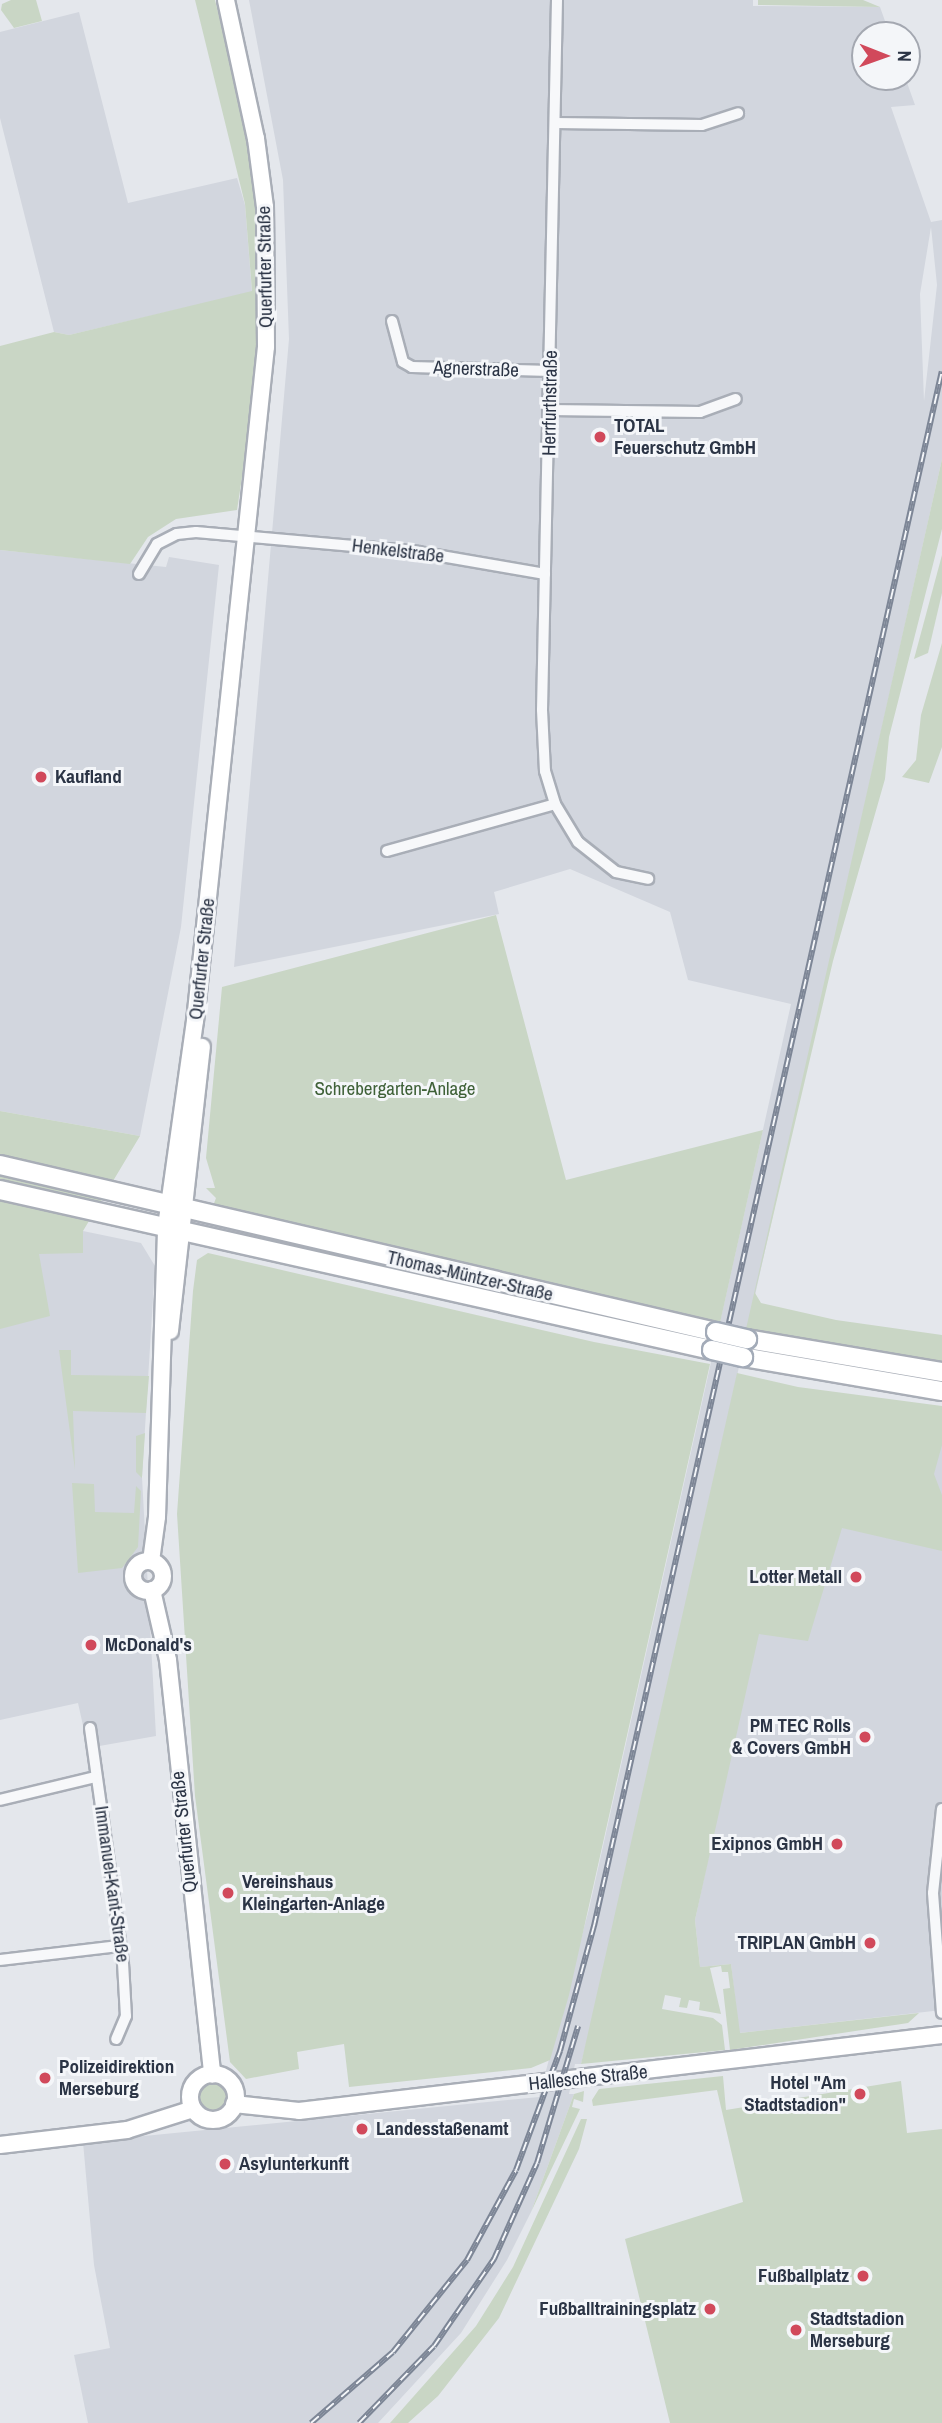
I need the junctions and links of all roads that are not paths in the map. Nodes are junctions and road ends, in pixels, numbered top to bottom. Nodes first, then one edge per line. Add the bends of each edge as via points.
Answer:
1 (226, 0) edge
2 (557, 0) edge
3 (738, 113) dead end
4 (556, 123) junction
5 (392, 321) dead end
6 (550, 372) junction
7 (736, 399) dead end
8 (550, 410) junction
9 (250, 537) junction
10 (139, 574) dead end
11 (545, 575) junction
12 (555, 804) junction
13 (387, 851) dead end
14 (648, 879) dead end
15 (0, 1165) edge
16 (0, 1190) edge
17 (178, 1207) junction
18 (175, 1229) junction
19 (942, 1372) edge
20 (942, 1391) edge
21 (151, 1561) junction
22 (152, 1590) junction
23 (90, 1728) dead end
24 (96, 1777) junction
25 (0, 1800) edge
26 (942, 1810) edge
27 (120, 1946) junction
28 (0, 1960) edge
29 (942, 2013) edge
30 (942, 2035) edge
31 (116, 2039) dead end
32 (212, 2075) junction
33 (234, 2104) junction
34 (193, 2109) junction
35 (0, 2145) edge

1 - 9 main road, Querfurter Straße via 256,139 268,264 264,381
2 - 4 street, Herrfurthstraße
3 - 4 street via 702,125
4 - 6 street, Herrfurthstraße
5 - 6 street, Agnerstraße via 403,362 412,367
6 - 8 street, Herrfurthstraße
7 - 8 street via 700,412
8 - 11 street, Herrfurthstraße
9 - 10 street via 177,534 148,552
9 - 11 street, Henkelstraße via 418,552
9 - 17 main road, Querfurter Straße via 251,575
11 - 12 street, Herrfurthstraße via 542,737
12 - 13 street
12 - 14 street, Herrfurthstraße via 578,842 598,860 616,872
15 - 17 main road, Thomas-Müntzer-Straße
16 - 18 main road, Thomas-Müntzer-Straße
17 - 18 main road, Querfurter Straße
17 - 19 main road, Thomas-Müntzer-Straße, bridge via 747,1339
18 - 20 main road, Thomas-Müntzer-Straße, bridge via 743,1357
18 - 21 main road, Querfurter Straße
21 - 22 main road via 162,1569 163,1578
21 - 22 main road via 141,1562 133,1575 140,1589
22 - 32 main road, Querfurter Straße via 168,1660
23 - 24 street, Immanuel-Kant-Straße
24 - 25 street
24 - 27 street, Immanuel-Kant-Straße
26 - 29 street via 933,1893
27 - 28 street
27 - 31 street, Immanuel-Kant-Straße via 126,2016
30 - 33 main road, Hallesche Straße via 299,2111
32 - 33 main road via 229,2081
32 - 34 main road via 194,2084 190,2094
33 - 34 main road via 227,2115 215,2120 203,2118
34 - 35 main road via 127,2130

